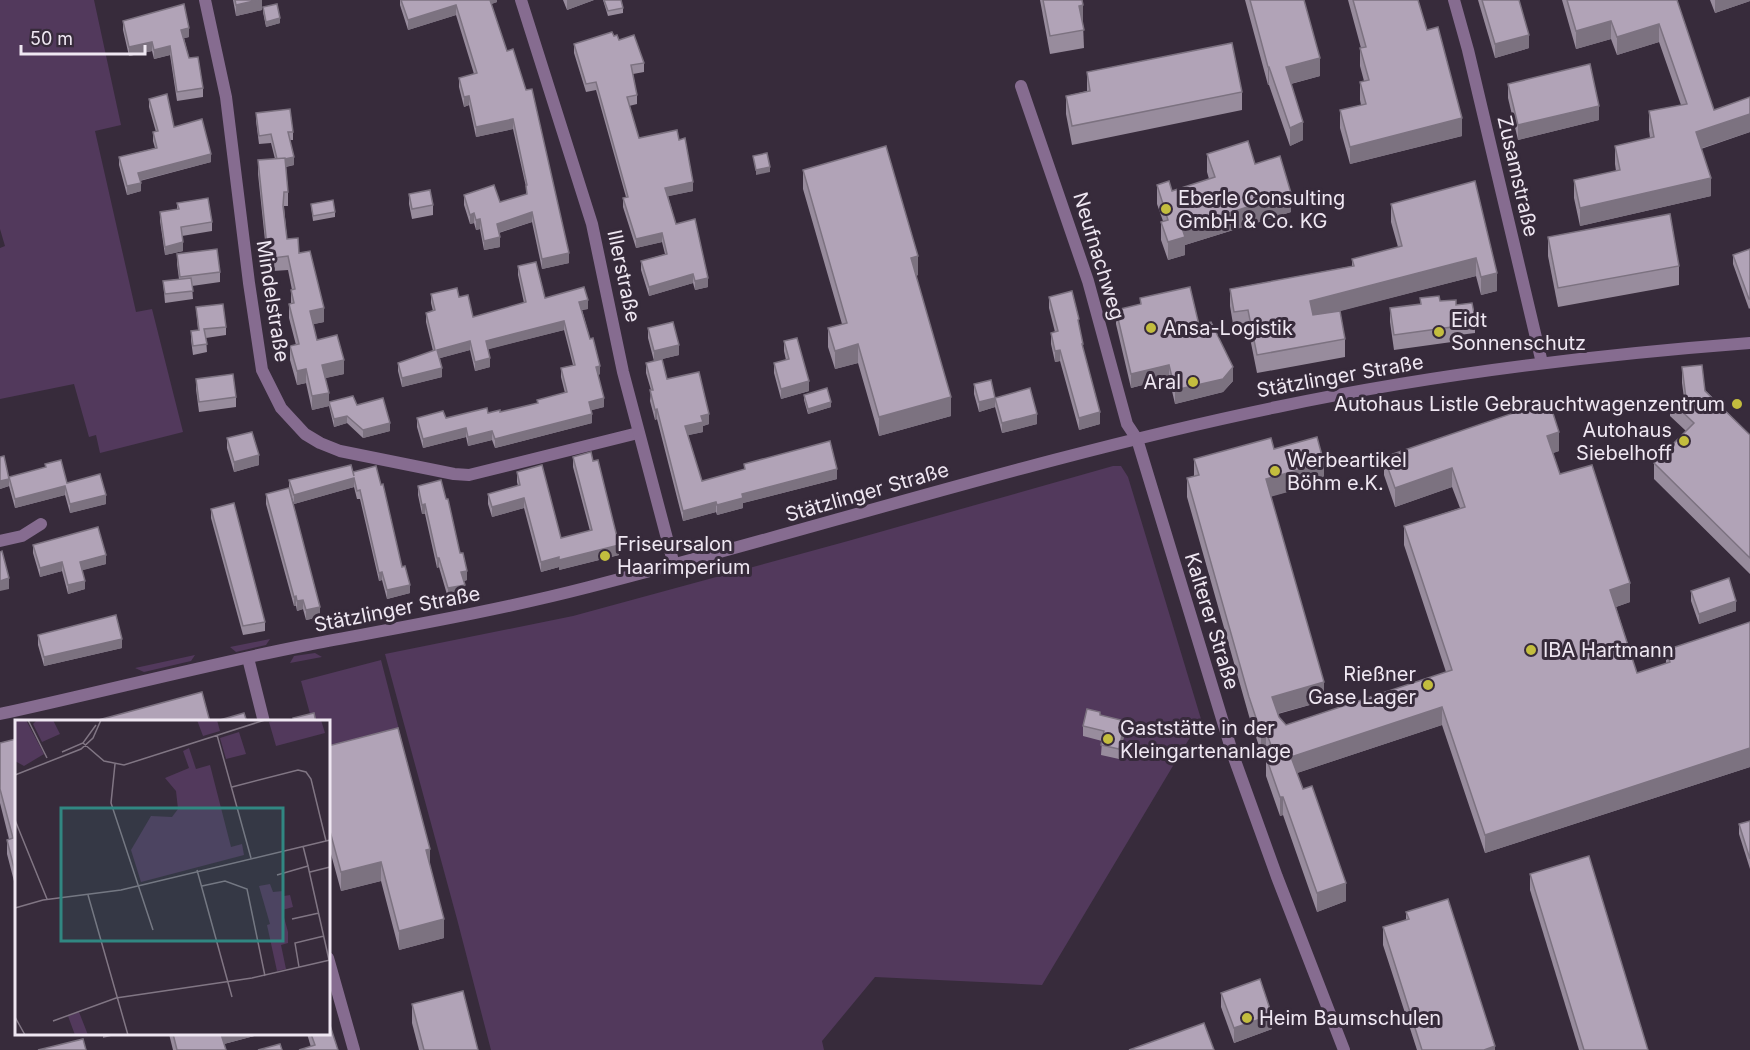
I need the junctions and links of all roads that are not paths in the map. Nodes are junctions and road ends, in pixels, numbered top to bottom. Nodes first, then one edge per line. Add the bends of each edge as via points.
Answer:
1 (205, 0) edge
2 (521, 0) edge
3 (1454, 0) edge
4 (1022, 86) dead end
5 (1750, 343) edge
6 (1542, 363) junction
7 (639, 433) junction
8 (1137, 439) junction
9 (41, 524) dead end
10 (0, 542) edge
11 (675, 565) junction
12 (248, 658) junction
13 (0, 714) edge
14 (264, 720) edge
15 (330, 965) edge
16 (354, 1050) edge
17 (1344, 1050) edge

1 - 7 street, Mindelstraße via 226,97 262,370 281,408 305,434 340,451 469,475
2 - 7 street, Illerstraße via 592,224
3 - 6 street, Zusamstraße
4 - 8 street, Neufnachweg via 1088,281 1127,424
5 - 6 street, Stätzlinger Straße
6 - 8 street, Stätzlinger Straße via 1315,399
7 - 11 street, Illerstraße
8 - 11 street, Stätzlinger Straße
8 - 17 street, Kalterer Straße via 1233,755
9 - 10 street via 22,536
11 - 12 street, Stätzlinger Straße via 511,607
12 - 13 street, Stätzlinger Straße
12 - 14 street
15 - 16 street

